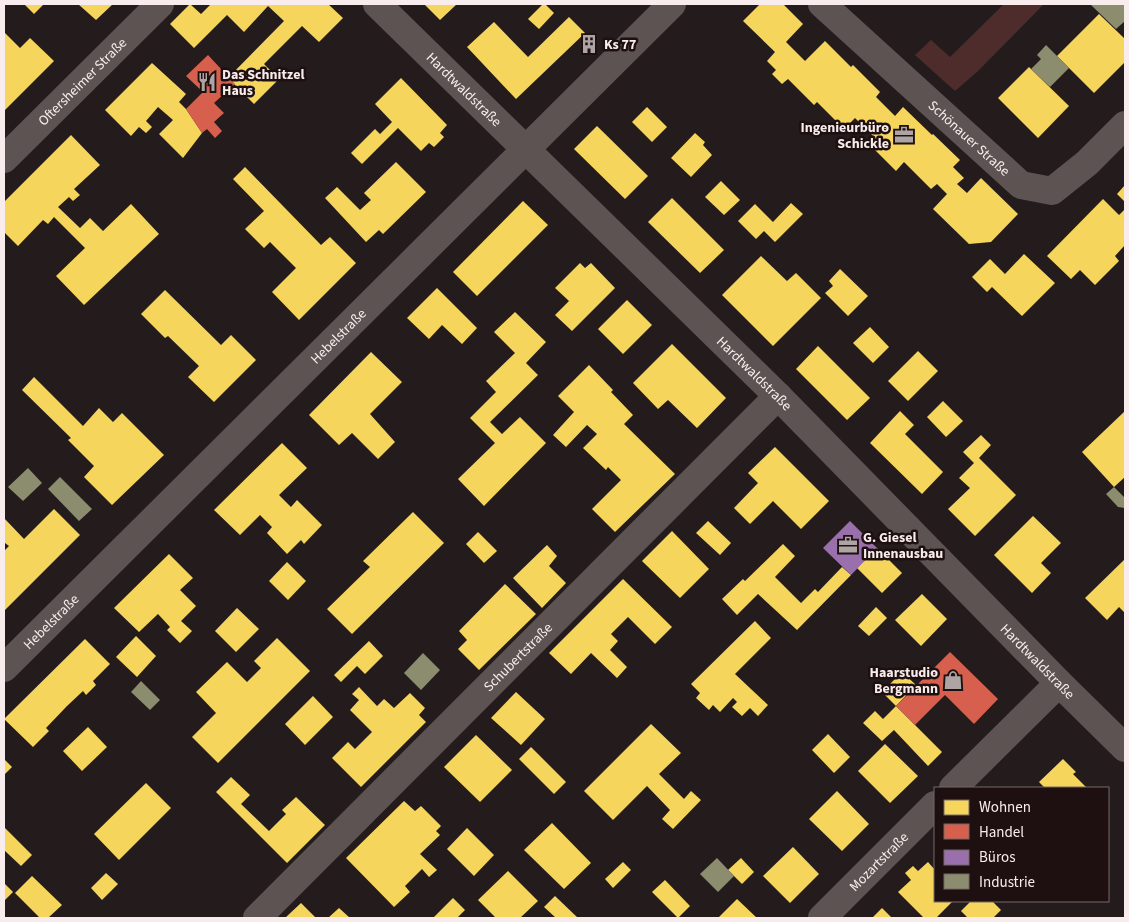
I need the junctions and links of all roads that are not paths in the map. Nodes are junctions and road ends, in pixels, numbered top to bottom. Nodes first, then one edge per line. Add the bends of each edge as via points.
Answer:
1 (160, 4) edge
2 (377, 4) edge
3 (672, 4) edge
4 (822, 4) edge
5 (1125, 125) edge
6 (525, 150) junction
7 (4, 159) edge
8 (778, 396) junction
9 (4, 668) edge
10 (1058, 683) junction
11 (1125, 748) edge
12 (954, 787) edge
13 (934, 807) edge
14 (256, 918) edge
15 (822, 918) edge

1 - 7 street, Oftersheimer Straße
2 - 6 street, Hardtwaldstraße
3 - 6 street, Hebelstraße
4 - 5 street, Schönauer Straße via 1021,185 1052,191 1088,163
6 - 8 street, Hardtwaldstraße
6 - 9 street, Hebelstraße
8 - 10 street, Hardtwaldstraße
8 - 14 street, Schubertstraße
10 - 11 street, Hardtwaldstraße
10 - 12 street
13 - 15 street, Mozartstraße

